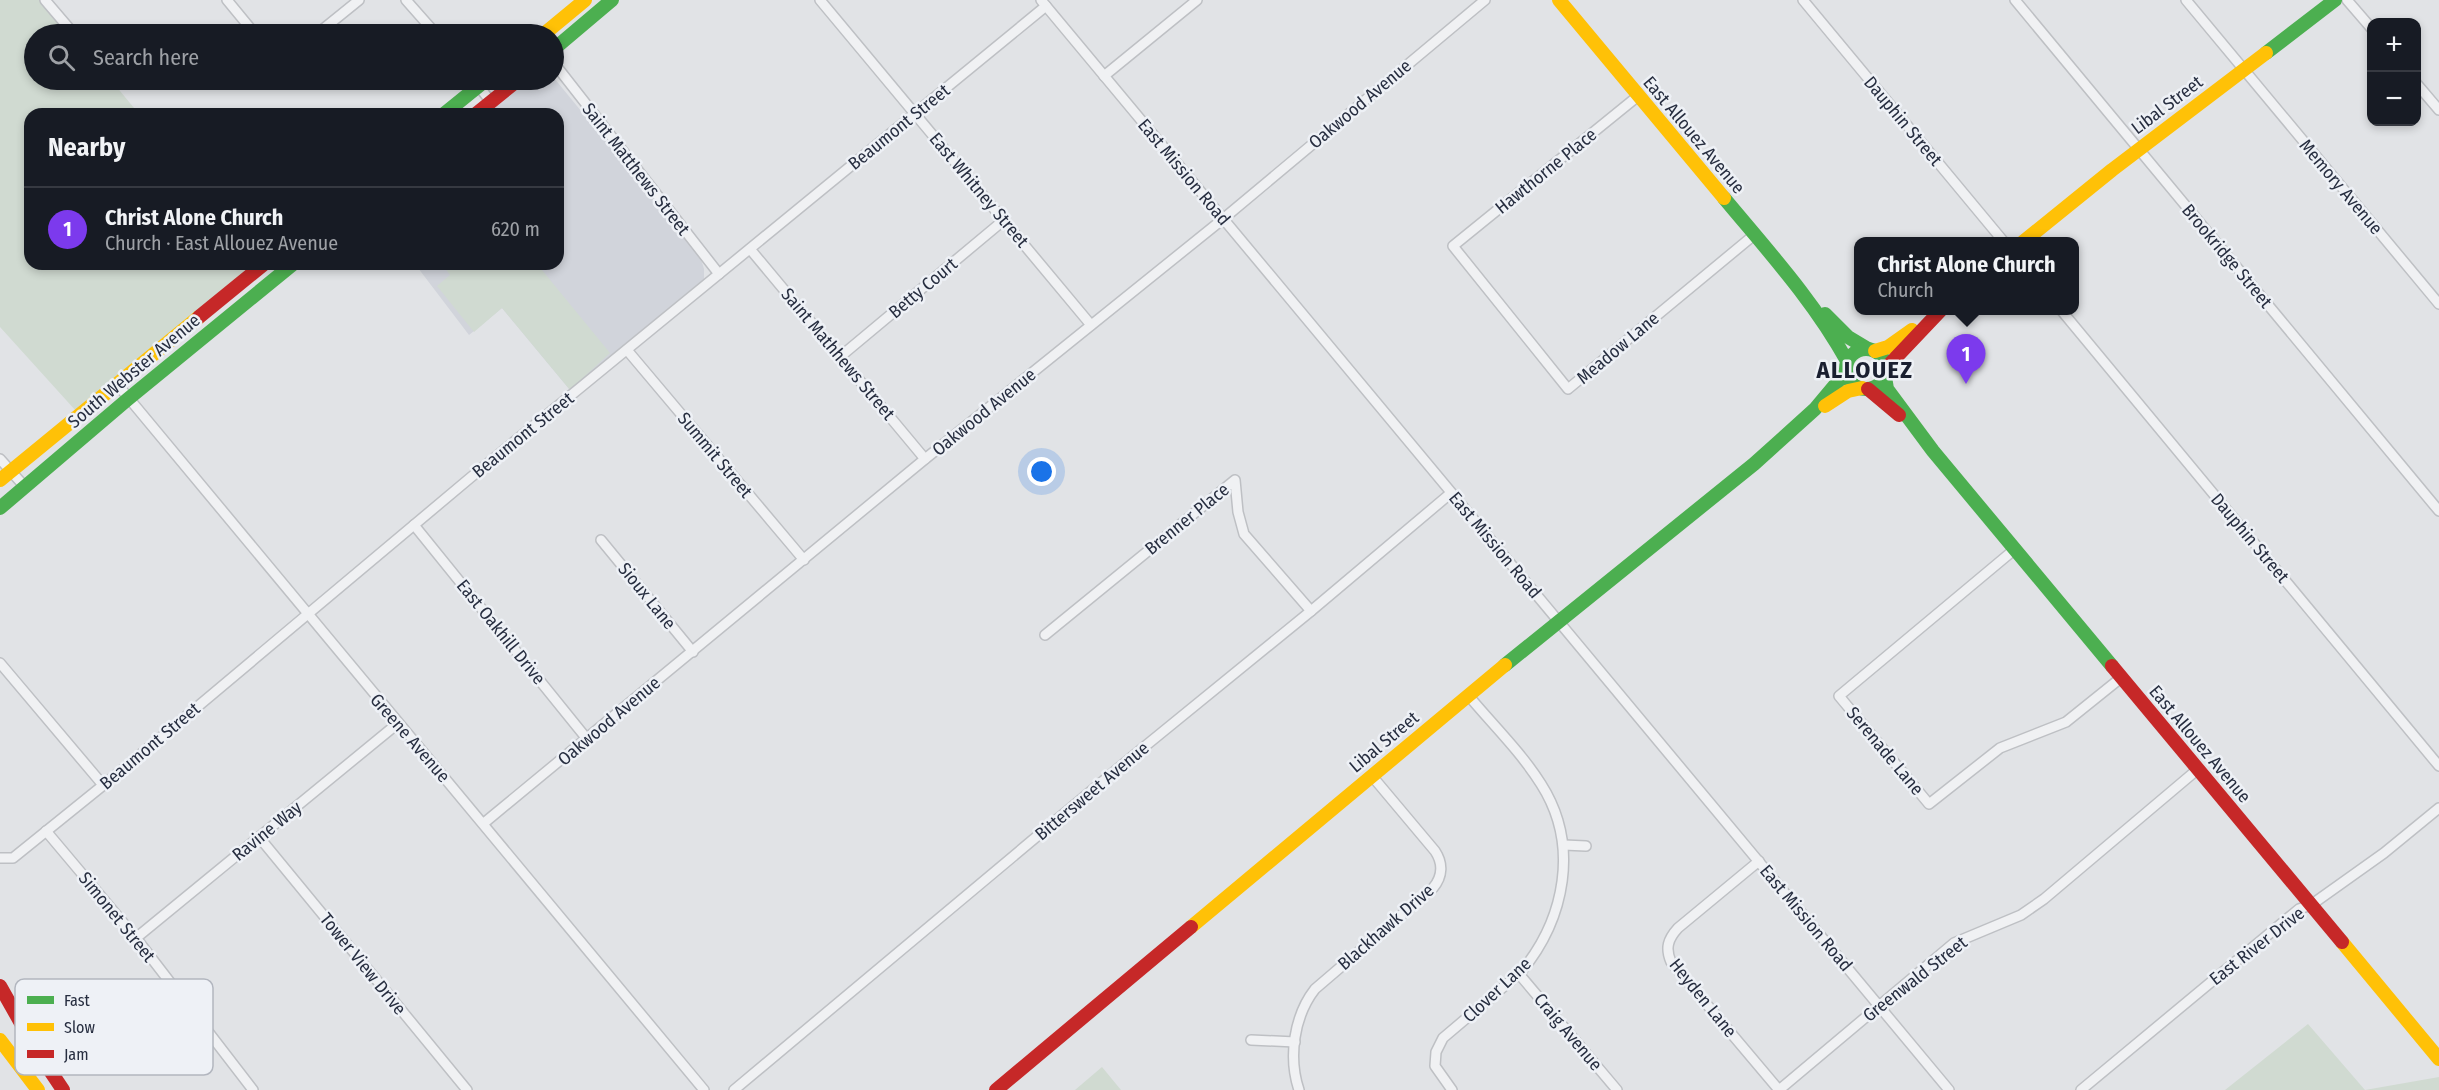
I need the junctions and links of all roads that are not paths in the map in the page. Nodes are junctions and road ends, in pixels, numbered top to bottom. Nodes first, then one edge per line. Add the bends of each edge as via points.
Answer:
1 (45, 0) edge
2 (227, 0) edge
3 (359, 0) edge
4 (406, 0) edge
5 (585, 0) edge
6 (612, 0) edge
7 (820, 0) edge
8 (1197, 0) edge
9 (1485, 0) edge
10 (1559, 0) edge
11 (1803, 0) edge
12 (2015, 0) edge
13 (2186, 0) edge
14 (2335, 0) edge
15 (2347, 0) edge
16 (1043, 3) edge
17 (65, 24) edge
18 (247, 24) edge
19 (329, 24) edge
20 (426, 24) edge
21 (556, 24) edge
22 (2367, 24) edge
23 (564, 41) edge
24 (2244, 69) junction
25 (564, 76) edge
26 (1104, 76) junction
27 (2421, 89) edge
28 (471, 90) edge
29 (484, 90) edge
30 (506, 90) edge
31 (1638, 96) junction
32 (491, 102) junction
33 (451, 108) edge
34 (484, 108) edge
35 (2439, 110) edge
36 (915, 114) junction
37 (2139, 150) junction
38 (1223, 219) junction
39 (1004, 220) junction
40 (1754, 235) junction
41 (2000, 237) edge
42 (2029, 237) edge
43 (1453, 246) joint
44 (750, 249) junction
45 (257, 270) edge
46 (286, 270) edge
47 (719, 274) junction
48 (1802, 292) junction
49 (2439, 304) edge
50 (1932, 315) edge
51 (1935, 315) edge
52 (2065, 315) edge
53 (1091, 325) junction
54 (627, 350) junction
55 (1872, 350) junction
56 (841, 356) junction
57 (1847, 366) junction
58 (1886, 372) junction
59 (117, 384) junction
60 (1865, 388) junction
61 (128, 399) junction
62 (1799, 425) junction
63 (1933, 451) junction
64 (0, 459) edge
65 (925, 459) junction
66 (5, 476) edge
67 (25, 487) junction
68 (1451, 492) junction
69 (0, 508) edge
70 (2439, 511) edge
71 (414, 525) junction
72 (602, 540) dead end
73 (2015, 549) junction
74 (804, 560) junction
75 (1311, 612) junction
76 (307, 615) junction
77 (1559, 621) junction
78 (1045, 635) dead end
79 (693, 652) junction
80 (0, 663) edge
81 (2122, 677) junction
82 (1468, 695) junction
83 (397, 724) junction
84 (587, 739) junction
85 (2439, 766) edge
86 (2198, 769) junction
87 (1372, 776) junction
88 (103, 785) junction
89 (2439, 808) edge
90 (484, 823) junction
91 (46, 831) junction
92 (259, 837) junction
93 (1564, 845) junction
94 (1586, 846) dead end
95 (0, 858) edge
96 (1759, 861) junction
97 (2311, 905) junction
98 (136, 938) junction
99 (1519, 974) junction
100 (168, 979) edge
101 (0, 986) edge
102 (1879, 1006) junction
103 (15, 1013) edge
104 (213, 1038) edge
105 (0, 1040) edge
106 (1251, 1040) dead end
107 (1295, 1042) junction
108 (2439, 1059) edge
109 (15, 1060) edge
110 (27, 1075) edge
111 (53, 1075) edge
112 (38, 1090) edge
113 (63, 1090) edge
114 (253, 1090) edge
115 (467, 1090) edge
116 (704, 1090) edge
117 (734, 1090) edge
118 (996, 1090) edge
119 (1299, 1090) edge
120 (1452, 1090) edge
121 (1617, 1090) edge
122 (1779, 1090) edge
123 (1949, 1090) edge
124 (2081, 1090) edge

1 - 17 street
2 - 18 street
3 - 19 street
4 - 20 street
5 - 21 main road
6 - 23 main road
7 - 36 street, East Whitney Street
8 - 26 street
9 - 38 street, Oakwood Avenue
10 - 31 main road, East Allouez Avenue
11 - 41 street, Dauphin Street
12 - 37 street, Brookridge Street
13 - 24 street, Memory Avenue
14 - 24 main road, Libal Street
15 - 22 street
16 - 26 street, East Mission Road
16 - 36 street, Beaumont Street
24 - 37 main road, Libal Street
24 - 49 street, Memory Avenue
25 - 47 street, Saint Matthews Street
26 - 38 street, East Mission Road
27 - 35 street
28 - 33 main road
29 - 32 street
30 - 32 main road
31 - 40 main road, East Allouez Avenue
31 - 43 street, Hawthorne Place
32 - 34 main road
36 - 39 street, East Whitney Street
36 - 44 street, Beaumont Street
37 - 42 main road, Libal Street
37 - 70 street, Brookridge Street
38 - 53 street, Oakwood Avenue
38 - 68 street, East Mission Road
39 - 53 street, East Whitney Street
39 - 56 street, Betty Court
40 - 43 street, Meadow Lane via 1568,389
40 - 48 main road, East Allouez Avenue
44 - 47 street, Beaumont Street
44 - 56 street, Saint Mathhews Street
45 - 59 main road, South Webster Avenue
46 - 61 main road, South Webster Avenue
47 - 54 street, Beaumont Street
48 - 55 main road, East Allouez Avenue via 1848,337
48 - 57 main road, East Allouez Avenue via 1835,339
50 - 55 main road via 1888,347
51 - 58 main road
52 - 85 street, Dauphin Street
53 - 65 street, Oakwood Avenue
54 - 71 street, Beaumont Street
54 - 74 street, Summit Street
55 - 57 main road via 1856,351
55 - 58 main road via 1885,361
56 - 65 street, Saint Mathhews Street
57 - 60 main road via 1851,382
57 - 62 main road, Libal Street via 1830,392
58 - 60 main road via 1878,385
58 - 63 main road, East Allouez Avenue via 1887,389
59 - 61 street, Greene Avenue
59 - 66 main road, South Webster Avenue
60 - 62 main road, Libal Street via 1845,392
60 - 63 main road, East Allouez Avenue via 1890,406
61 - 67 main road, South Webster Avenue
61 - 76 street, Greene Avenue
62 - 77 main road, Libal Street
63 - 73 main road, East Allouez Avenue
64 - 66 street
65 - 74 street, Oakwood Avenue
66 - 67 street
67 - 69 main road, South Webster Avenue
68 - 75 street, Bittersweet Avenue
68 - 77 street, East Mission Road
71 - 76 street, Beaumont Street
71 - 84 street, East Oakhill Drive
72 - 79 street, Sioux Lane
73 - 81 main road, East Allouez Avenue
73 - 81 street, Serenade Lane via 1839,696 1929,804 2000,748 2066,722
74 - 79 street, Oakwood Avenue
75 - 78 street, Brenner Place via 1244,534 1235,480
75 - 117 street, Bittersweet Avenue
76 - 83 street, Greene Avenue
76 - 88 street, Beaumont Street
77 - 82 main road, Libal Street
77 - 96 street, East Mission Road
79 - 84 street, Oakwood Avenue
80 - 88 street
81 - 86 main road, East Allouez Avenue
82 - 87 main road, Libal Street
82 - 93 street, Clover Lane via 1542,786
83 - 90 street, Greene Avenue
83 - 92 street, Ravine Way
84 - 90 street, Oakwood Avenue
86 - 97 main road, East Allouez Avenue
86 - 102 street, Greenwald Street via 2044,899 2021,915 1954,943
87 - 107 street, Blackhawk Drive via 1435,850 1441,864 1439,878 1433,888 1315,989 1300,1014
87 - 118 main road, Libal Street
88 - 91 street, Beaumont Street
89 - 97 street, East River Drive
90 - 116 street, Greene Avenue
91 - 95 street, Beaumont Street via 12,858
91 - 98 street, Simonet Street
92 - 98 street, Ravine Way
92 - 115 street, Tower View Drive
93 - 94 street
93 - 99 street, Clover Lane via 1557,909 1540,946
96 - 102 street, East Mission Road
96 - 122 street, Heyden Lane via 1678,928 1667,951 1671,962
97 - 108 main road, East Allouez Avenue
97 - 124 street, East River Drive via 2299,909
98 - 100 street, Simonet Street
99 - 120 street, Clover Lane via 1438,1045 1434,1066
99 - 121 street, Craig Avenue
101 - 103 main road
102 - 122 street, Greenwald Street
102 - 123 street, East Mission Road
104 - 114 street, Simonet Street
105 - 109 main road
106 - 107 street
107 - 119 street, Blackhawk Drive
110 - 112 main road
111 - 113 main road

